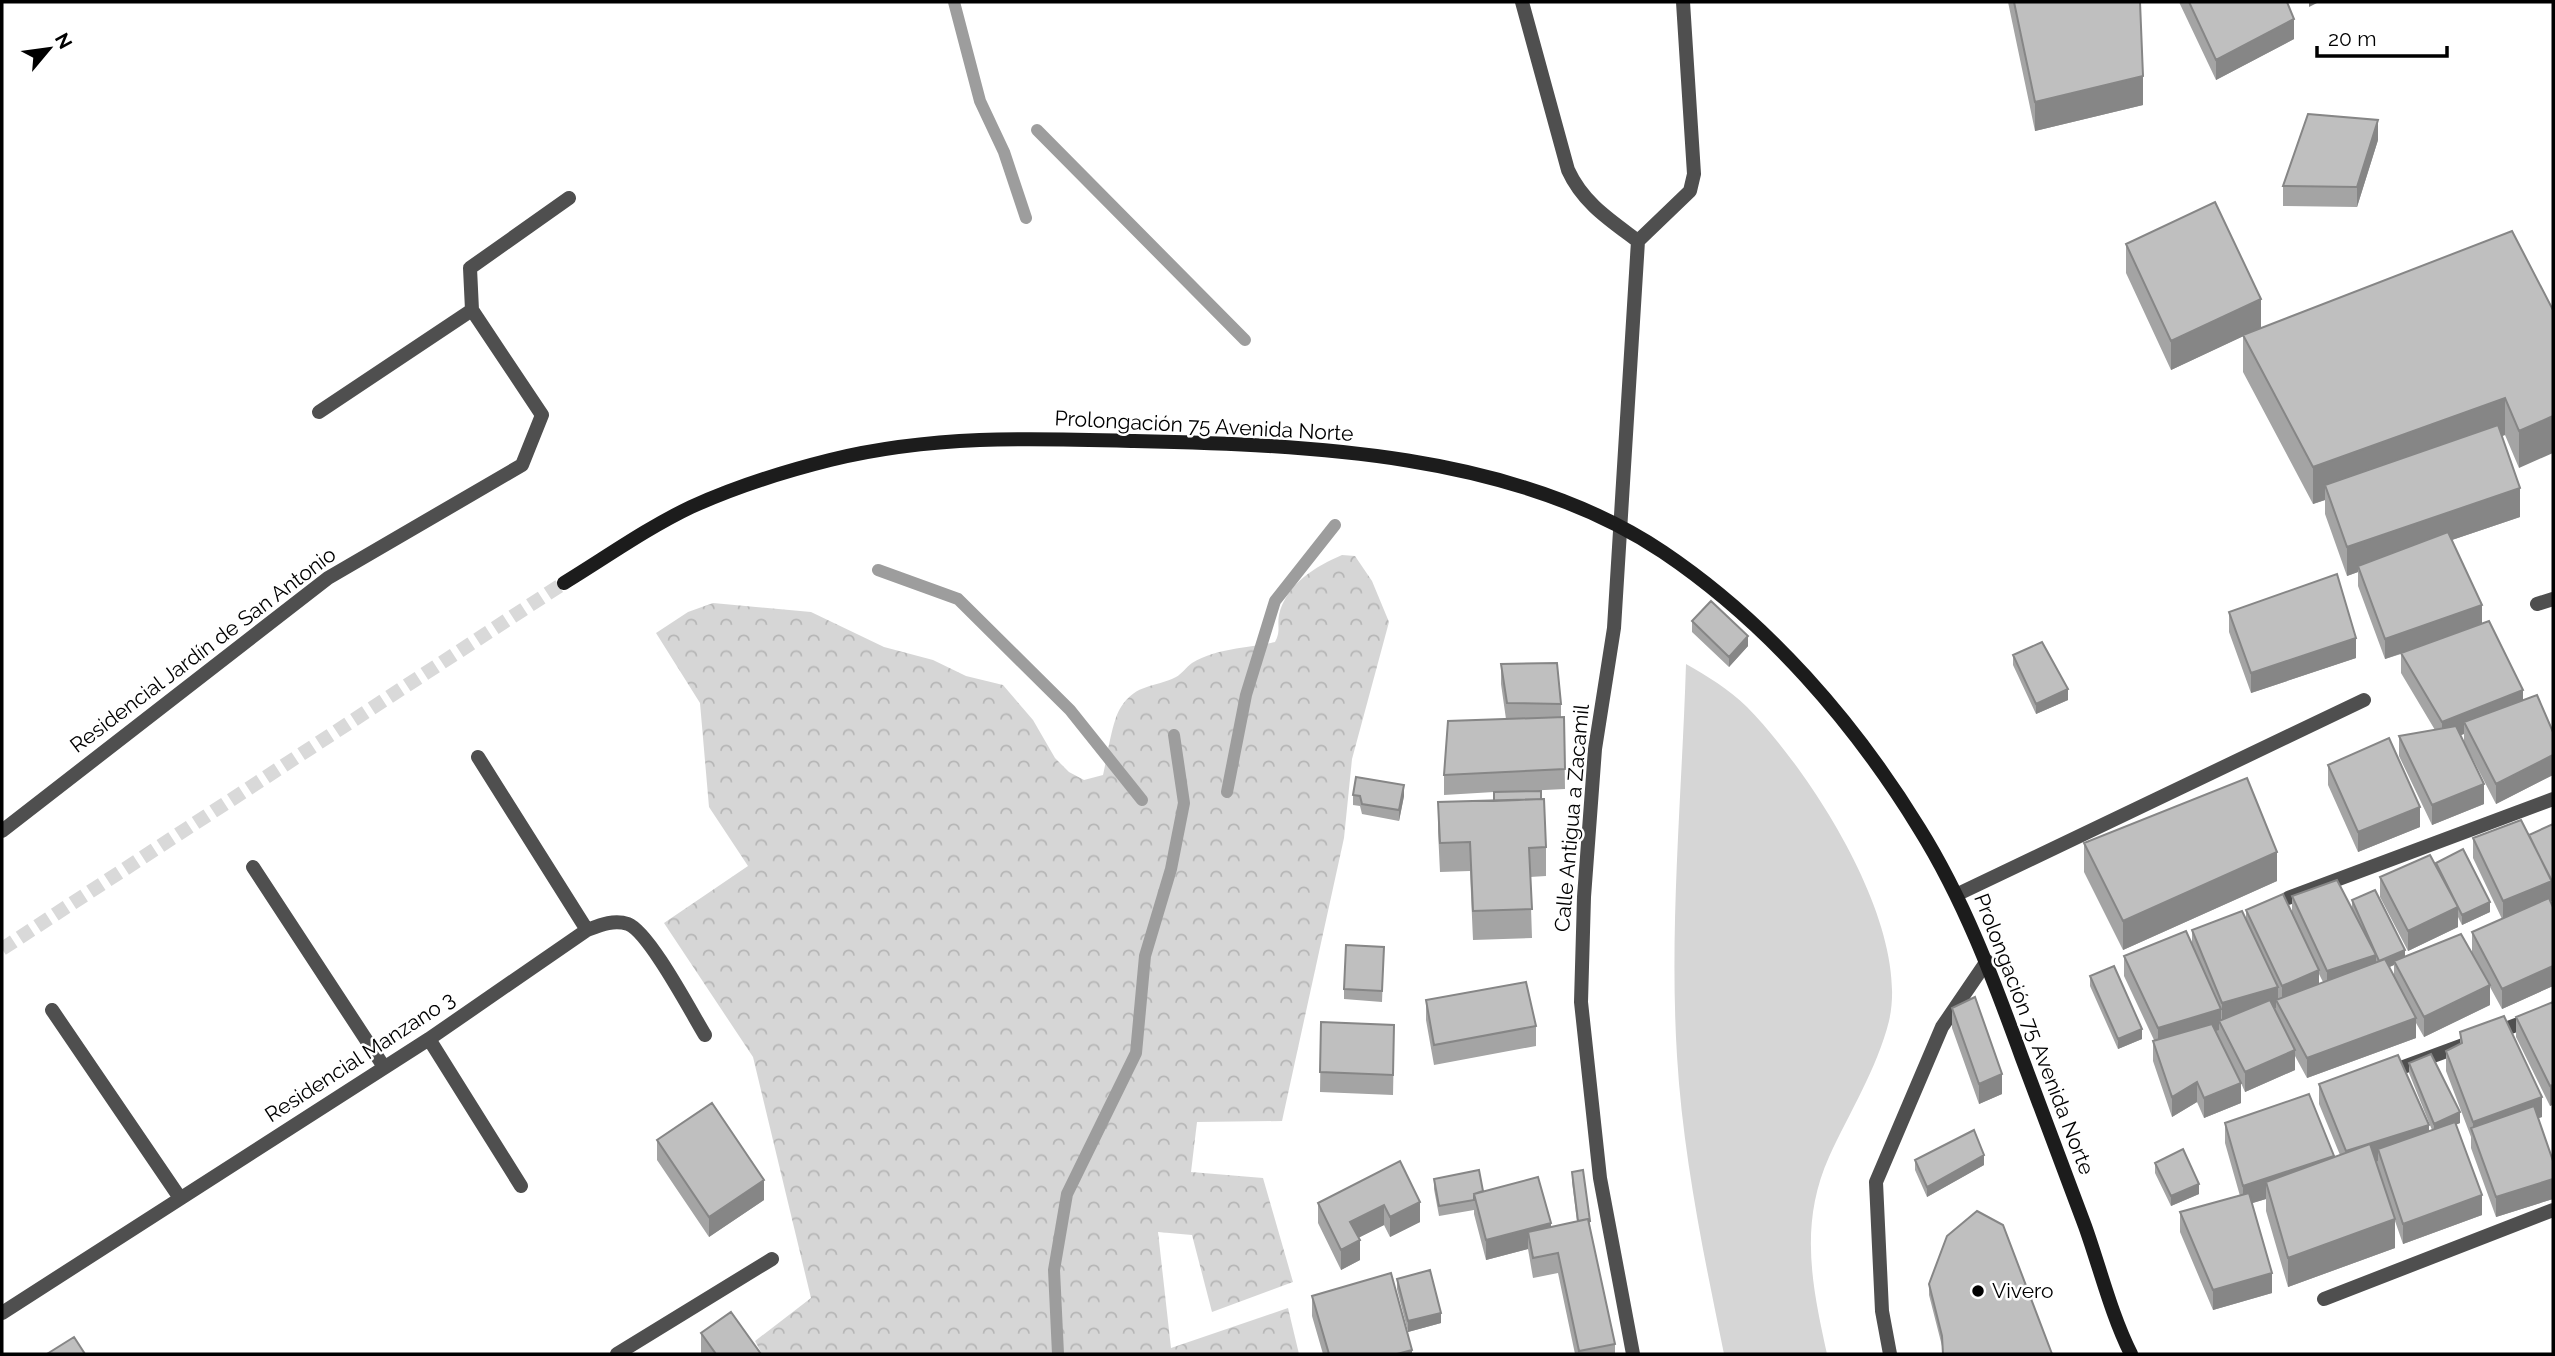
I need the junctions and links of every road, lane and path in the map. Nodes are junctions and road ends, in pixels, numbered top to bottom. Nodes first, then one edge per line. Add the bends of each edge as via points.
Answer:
1 (1522, 2) edge
2 (1683, 2) edge
3 (569, 198) dead end
4 (1638, 241) junction
5 (472, 310) junction
6 (319, 412) dead end
7 (564, 583) tunnel mouth
8 (2553, 599) edge
9 (2537, 604) dead end
10 (2364, 700) dead end
11 (478, 757) dead end
12 (2553, 799) edge
13 (2, 831) edge
14 (253, 867) dead end
15 (1958, 894) junction
16 (2288, 898) edge
17 (587, 930) junction
18 (1987, 961) junction
19 (52, 1010) dead end
20 (2553, 1011) edge
21 (705, 1035) dead end
22 (429, 1039) junction
23 (384, 1068) junction
24 (2372, 1078) edge
25 (521, 1186) dead end
26 (180, 1198) junction
27 (2553, 1210) edge
28 (772, 1259) dead end
29 (2324, 1299) dead end
30 (2, 1313) edge
31 (617, 1354) edge
32 (1633, 1354) edge
33 (1890, 1354) edge
34 (2131, 1354) edge

1 - 4 street via 1577,189 1588,203
2 - 4 street via 1694,174 1690,191
3 - 5 street via 470,268
4 - 32 street, Calle Antigua a Zacamil via 1614,628 1595,749 1581,1002 1599,1166
5 - 6 street
5 - 13 street, Residencial Jardín de San Antonio via 542,415 522,465 328,578
7 - 15 main road, Prolongación 75 Avenida Norte via 686,509 753,482 912,443 1006,438 1213,443 1344,452 1466,472 1584,510 1660,550 1753,624 1841,717 1918,825
8 - 9 street
10 - 15 street
11 - 17 street
12 - 16 street
14 - 23 street
15 - 18 main road, Prolongación 75 Avenida Norte
17 - 21 street, Residencial Manzano 3 via 617,922 631,925 646,939
17 - 22 street, Residencial Manzano 3
18 - 33 street via 1942,1027 1876,1182 1882,1311
18 - 34 main road, Prolongación 75 Avenida Norte
19 - 26 street
20 - 24 street
22 - 23 street, Residencial Manzano 3
22 - 25 street
23 - 26 street, Residencial Manzano 3
26 - 30 street, Residencial Manzano 3
27 - 29 street
28 - 31 street

